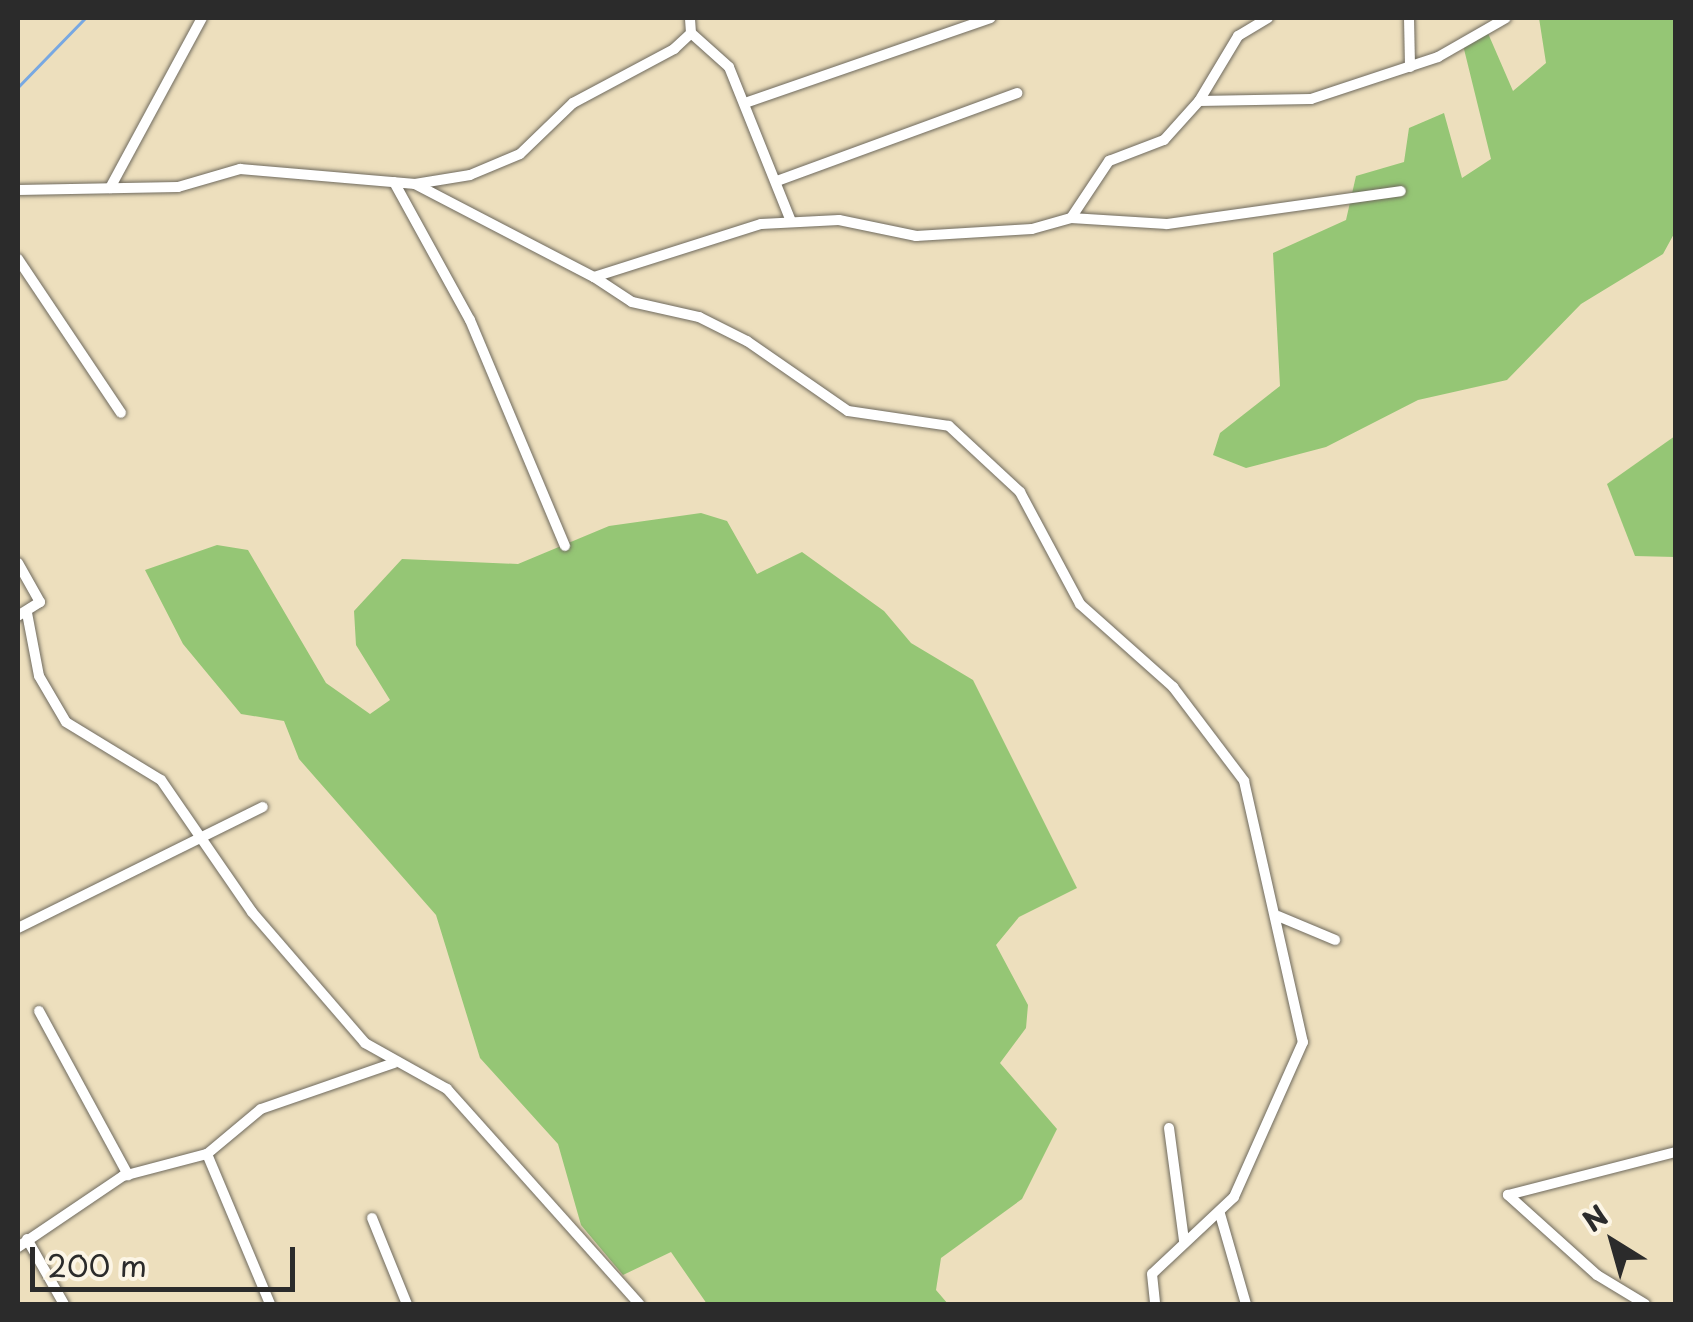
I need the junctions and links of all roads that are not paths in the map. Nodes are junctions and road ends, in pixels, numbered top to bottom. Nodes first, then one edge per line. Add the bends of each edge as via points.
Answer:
1 (202, 18) edge
2 (991, 18) edge
3 (1268, 18) edge
4 (1409, 18) edge
5 (1506, 18) edge
6 (685, 23) edge
7 (1410, 68) junction
8 (1016, 94) dead end
9 (1200, 102) junction
10 (745, 103) junction
11 (777, 180) junction
12 (394, 182) junction
13 (414, 184) junction
14 (110, 188) junction
15 (18, 190) edge
16 (1401, 190) dead end
17 (1071, 218) junction
18 (792, 221) junction
19 (18, 259) edge
20 (594, 276) junction
21 (121, 413) dead end
22 (565, 546) dead end
23 (18, 562) edge
24 (22, 614) edge
25 (264, 807) dead end
26 (202, 840) junction
27 (1278, 916) junction
28 (18, 928) edge
29 (1335, 940) dead end
30 (39, 1011) dead end
31 (394, 1063) junction
32 (1168, 1128) dead end
33 (1676, 1152) edge
34 (207, 1154) junction
35 (128, 1174) junction
36 (1220, 1214) junction
37 (372, 1218) dead end
38 (1184, 1241) junction
39 (22, 1243) edge
40 (1645, 1303) edge
41 (64, 1304) edge
42 (270, 1304) edge
43 (407, 1304) edge
44 (639, 1304) edge
45 (1155, 1304) edge
46 (1246, 1304) edge

1 - 14 street
2 - 10 street
3 - 9 street via 1238,36
4 - 7 street
5 - 7 street
6 - 10 street via 729,67
6 - 13 street via 573,104 520,154
7 - 9 street via 1311,100
8 - 11 street
9 - 17 street via 1164,140 1108,162
10 - 11 street
11 - 18 street
12 - 13 street
12 - 14 street via 240,169 178,187
12 - 22 street via 470,320
13 - 20 street
14 - 15 street
16 - 17 street via 1166,224
17 - 18 street via 916,236
18 - 20 street via 691,242
19 - 21 street
20 - 27 street via 632,302 699,317 748,342 848,411 949,426 1020,492 1080,604 1173,687 1234,765
23 - 24 street via 40,602
24 - 26 street via 40,676 66,722 161,780
25 - 26 street
26 - 28 street
26 - 31 street via 276,943
27 - 29 street
27 - 36 street via 1303,1042
30 - 35 street
31 - 34 street via 261,1109
31 - 44 street via 447,1089
32 - 38 street
33 - 40 street via 1508,1194 1597,1275
34 - 35 street
34 - 42 street
35 - 39 street
36 - 38 street
36 - 46 street
37 - 43 street
38 - 45 street via 1152,1274
39 - 41 street

